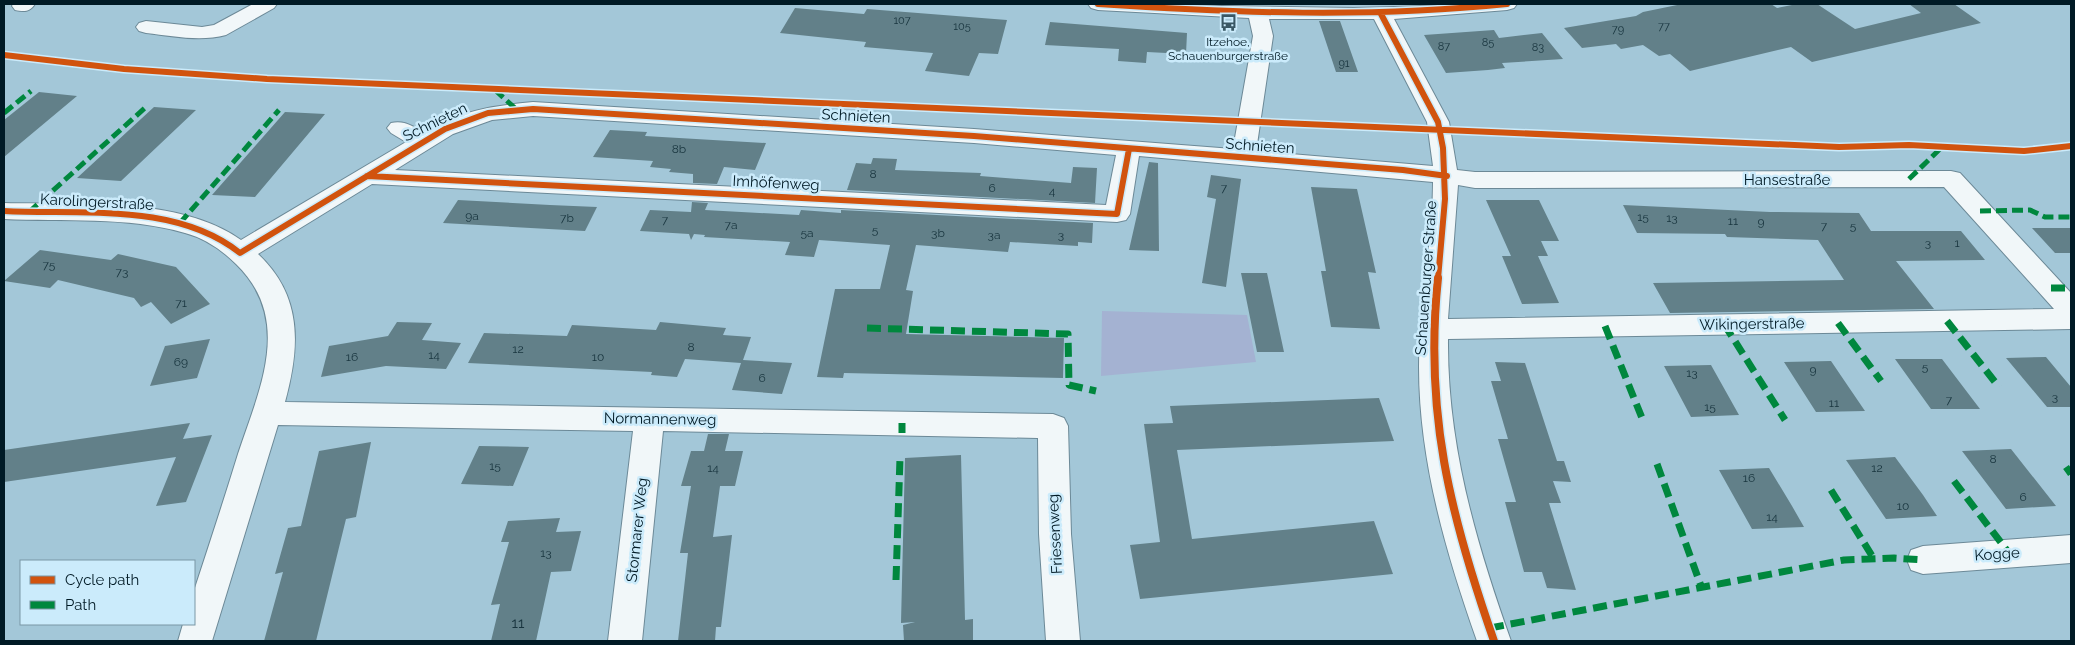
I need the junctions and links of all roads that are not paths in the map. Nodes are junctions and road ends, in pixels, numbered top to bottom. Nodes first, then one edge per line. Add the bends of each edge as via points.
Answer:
1 (266, 4) edge
2 (1098, 4) edge
3 (1121, 4) edge
4 (1493, 5) edge
5 (1294, 9) edge
6 (1258, 14) junction
7 (1381, 14) junction
8 (146, 27) dead end
9 (399, 128) dead end
10 (421, 141) junction
11 (1130, 149) junction
12 (1243, 158) junction
13 (367, 176) junction
14 (1446, 176) junction
15 (4, 211) edge
16 (240, 252) junction
17 (2071, 310) edge
18 (2071, 319) edge
19 (1434, 329) junction
20 (266, 413) junction
21 (648, 419) junction
22 (1053, 426) joint
23 (2071, 549) edge
24 (1922, 560) dead end
25 (195, 641) edge
26 (625, 641) edge
27 (1063, 641) edge
28 (1494, 641) edge

1 - 8 street via 219,31 202,33
2 - 3 street
3 - 6 street
4 - 7 street
5 - 6 street
5 - 7 street
6 - 12 street via 1263,36
7 - 14 street, Schauenburger Straße via 1438,122
9 - 10 street
10 - 11 street, Schnieten via 478,116 533,109 974,136
10 - 13 street, Schnieten
11 - 12 street, Schnieten
11 - 13 street, Imhöfenweg via 1117,214
12 - 14 street, Schnieten
13 - 16 street, Schnieten
14 - 17 street, Hansestraße via 1475,180 1951,179
14 - 19 street, Schauenburger Straße
15 - 16 street, Karolingerstraße via 175,222 210,233
16 - 20 street, Karolingerstraße via 268,286 281,316 282,345
18 - 19 street, Wikingerstraße
19 - 28 street, Schauenburger Straße via 1436,410 1443,464 1466,562
20 - 21 street, Normannenweg
20 - 25 street, Karolingerstraße
21 - 22 street, Normannenweg
21 - 26 street, Stormarer Weg
22 - 27 street, Friesenweg via 1052,496
23 - 24 street, Kogge

